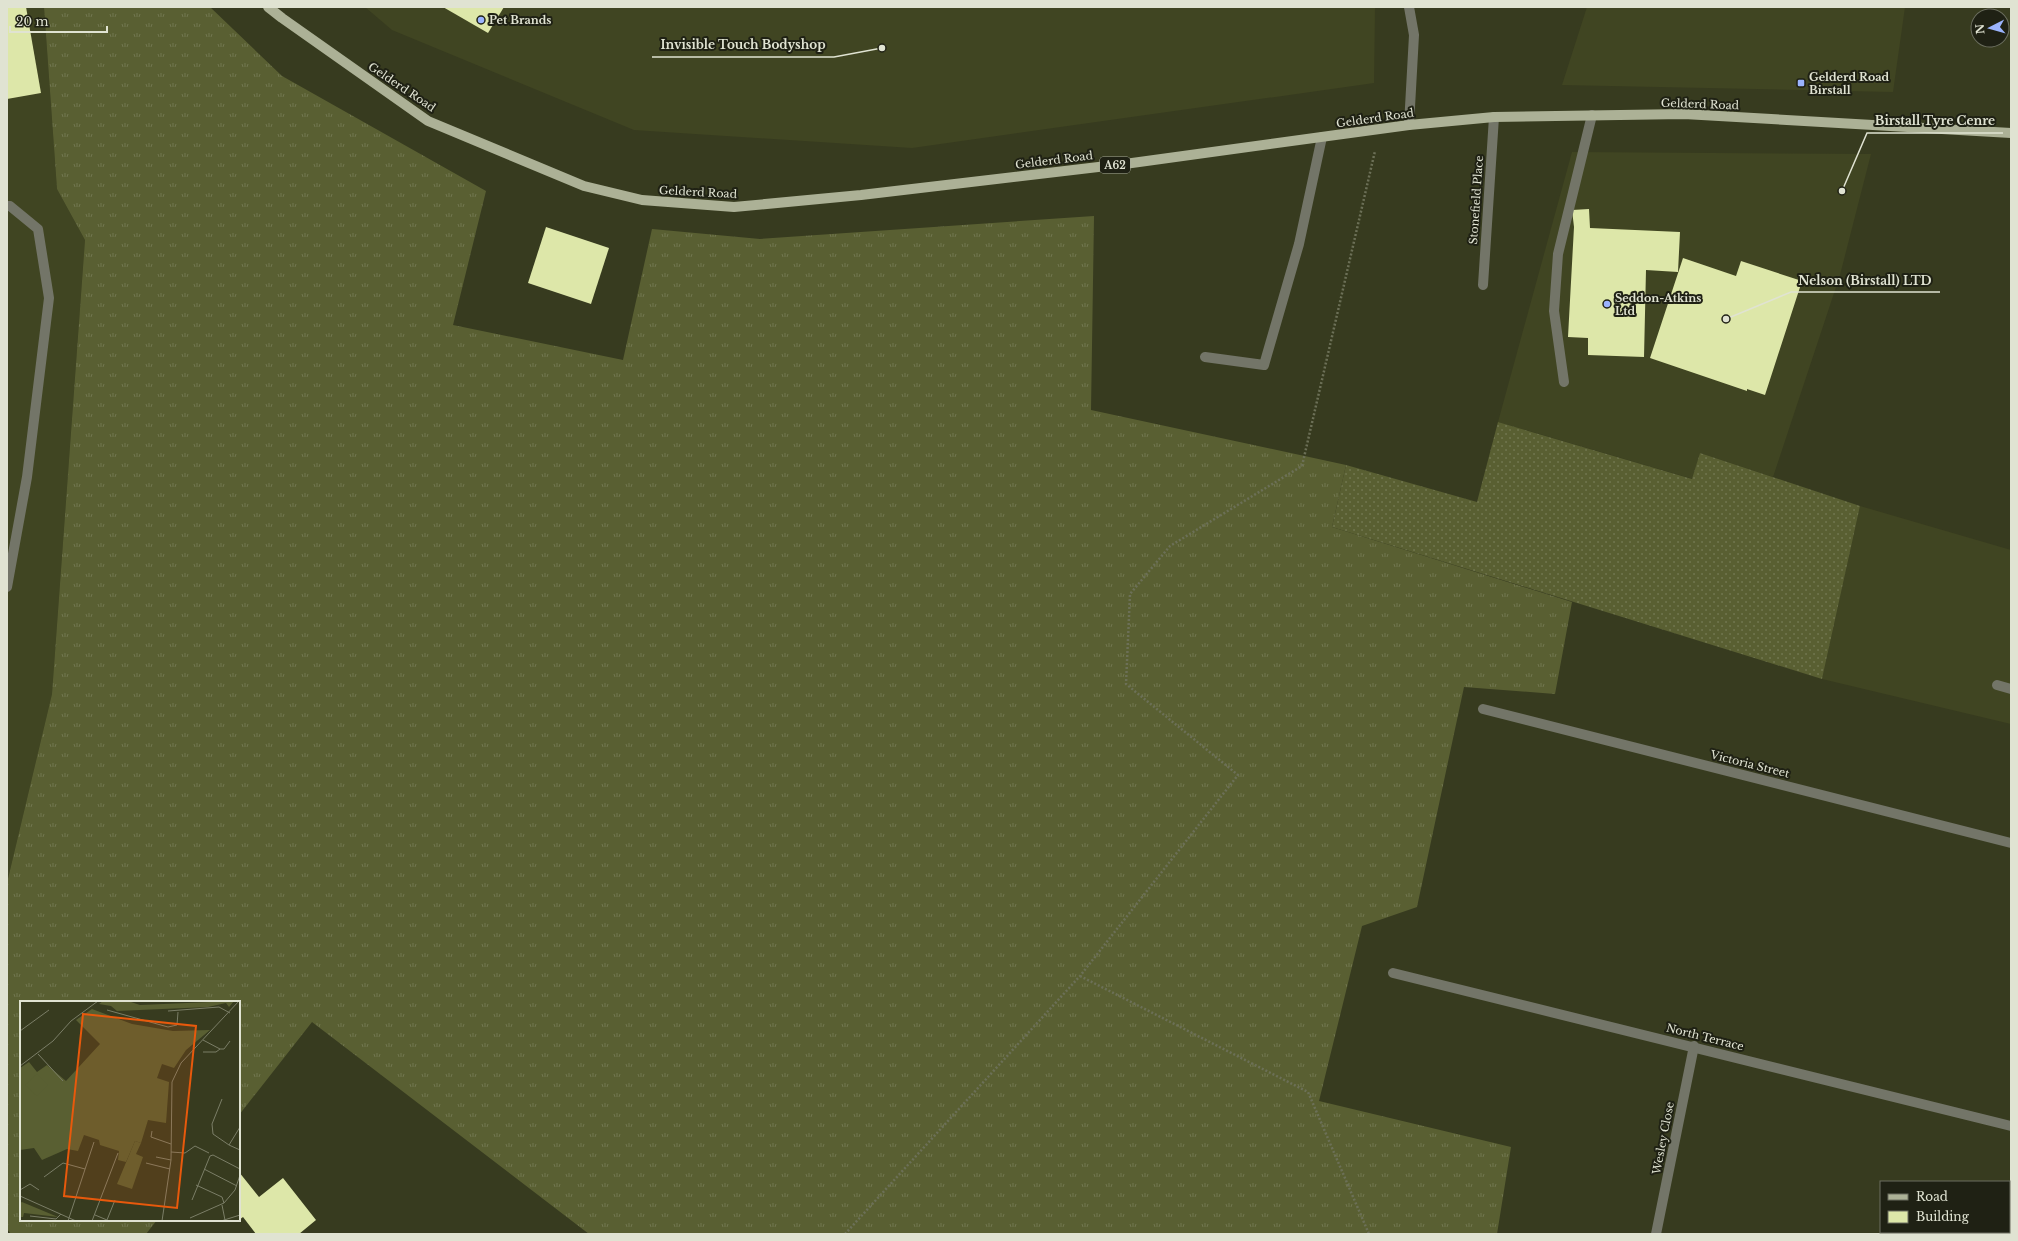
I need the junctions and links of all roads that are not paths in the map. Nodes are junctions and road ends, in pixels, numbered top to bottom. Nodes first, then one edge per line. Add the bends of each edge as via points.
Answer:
1 (268, 7) edge
2 (1409, 7) edge
3 (1592, 115) junction
4 (1494, 117) junction
5 (1409, 125) junction
6 (2011, 133) edge
7 (1322, 137) junction
8 (7, 206) edge
9 (1483, 285) dead end
10 (1205, 357) dead end
11 (1564, 382) dead end
12 (7, 587) edge
13 (1997, 685) dead end
14 (2011, 689) edge
15 (1483, 709) dead end
16 (2011, 843) edge
17 (1393, 974) dead end
18 (1694, 1046) junction
19 (2011, 1126) edge
20 (1656, 1234) edge

1 - 7 main road, Gelderd Road / A62 via 428,120 584,186 642,200 734,207 861,195 1132,163
2 - 5 street via 1414,35
3 - 4 main road, Gelderd Road / A62
3 - 6 main road, Gelderd Road / A62 via 1684,114
3 - 11 street via 1558,254 1554,311
4 - 5 main road, Gelderd Road / A62
4 - 9 street, Stonefield Place
5 - 7 main road, Gelderd Road / A62
7 - 10 street via 1299,244 1264,365
8 - 12 street via 38,229 49,298 27,477
13 - 14 street
15 - 16 street, Victoria Street
17 - 18 street, North Terrace
18 - 19 street, North Terrace
18 - 20 street, Wesley Close

